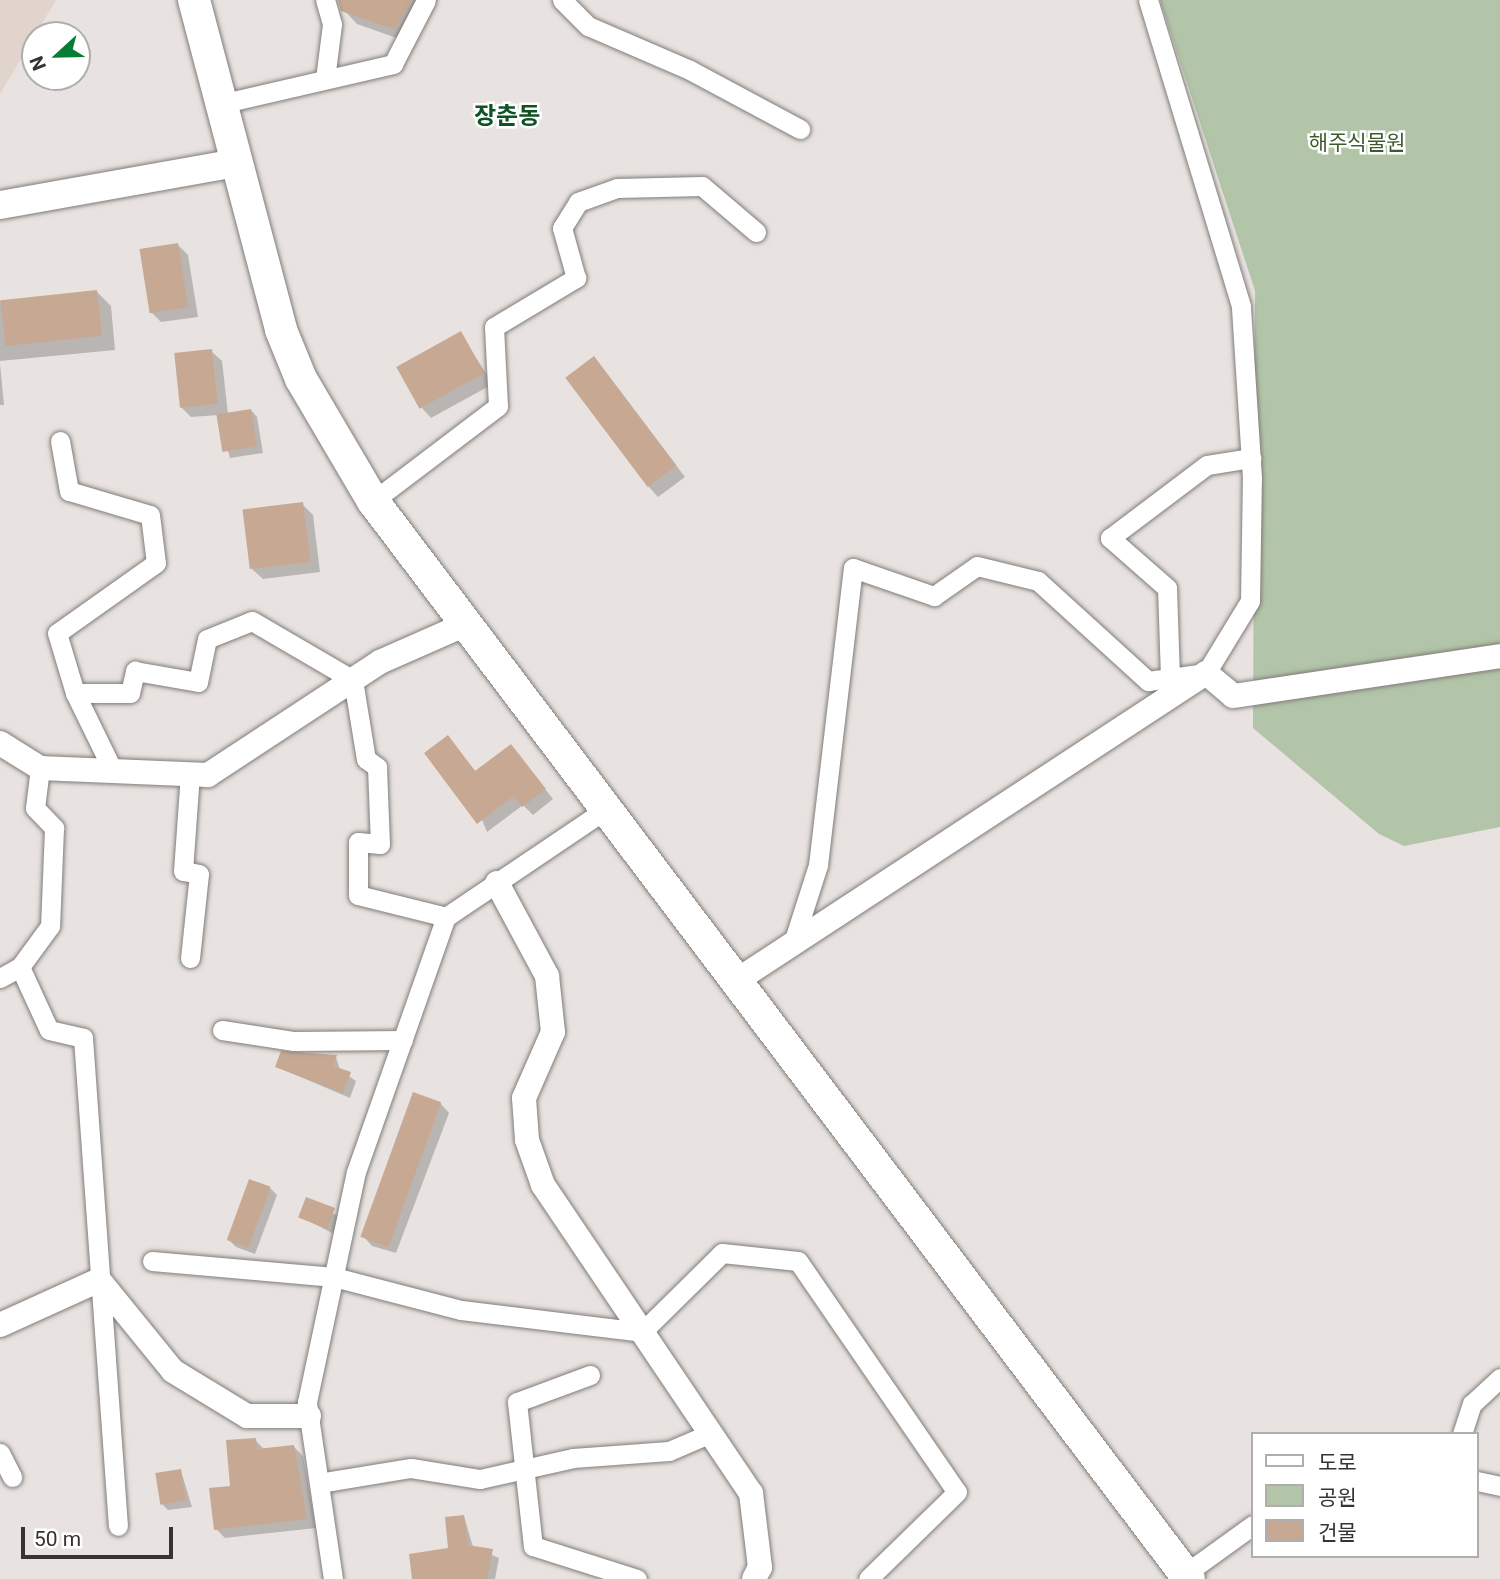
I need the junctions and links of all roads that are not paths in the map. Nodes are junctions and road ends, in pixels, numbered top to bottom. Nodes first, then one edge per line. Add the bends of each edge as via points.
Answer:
1 (194, 0) edge
2 (325, 0) edge
3 (426, 0) edge
4 (562, 0) edge
5 (1148, 0) edge
6 (325, 79) junction
7 (220, 104) junction
8 (800, 129) dead end
9 (236, 163) junction
10 (0, 205) edge
11 (756, 232) dead end
12 (60, 441) dead end
13 (1251, 458) junction
14 (373, 501) junction
15 (466, 624) junction
16 (1500, 656) edge
17 (1206, 673) junction
18 (1170, 678) junction
19 (353, 680) junction
20 (75, 693) junction
21 (0, 743) edge
22 (40, 768) junction
23 (113, 771) junction
24 (190, 774) junction
25 (606, 809) junction
26 (497, 883) junction
27 (446, 917) junction
28 (793, 943) junction
29 (190, 958) dead end
30 (20, 967) junction
31 (0, 978) edge
32 (736, 981) junction
33 (222, 1030) dead end
34 (403, 1040) junction
35 (152, 1261) dead end
36 (334, 1277) junction
37 (99, 1280) junction
38 (0, 1325) edge
39 (642, 1332) junction
40 (590, 1376) dead end
41 (1500, 1378) edge
42 (309, 1416) junction
43 (1463, 1432) edge
44 (711, 1433) junction
45 (0, 1453) edge
46 (521, 1470) junction
47 (12, 1477) dead end
48 (1479, 1481) edge
49 (319, 1483) junction
50 (1500, 1486) edge
51 (118, 1526) dead end
52 (1252, 1526) edge
53 (1187, 1576) edge
54 (333, 1579) edge
55 (637, 1579) edge
56 (754, 1579) edge
57 (869, 1579) edge

1 - 7 main road
2 - 6 street via 332,23
3 - 6 street via 393,64
4 - 8 street via 588,26 690,70
5 - 13 street via 1241,306
6 - 7 street
7 - 9 main road
9 - 10 main road
9 - 14 main road via 286,342
11 - 14 street via 702,186 617,188 578,202 562,229 576,278 495,327 498,406
12 - 20 street via 69,491 150,515 156,563 57,634
13 - 17 street via 1250,601
13 - 18 street via 1207,465 1110,538 1167,588
14 - 15 main road
15 - 19 street
15 - 25 main road
16 - 17 street via 1233,696
17 - 18 street
17 - 28 street
18 - 28 street via 1148,681 1038,581 977,566 934,596 853,568 818,865
19 - 20 street via 252,621 207,639 198,682 135,671 130,693
19 - 24 street via 208,775
19 - 27 street via 366,759 377,767 380,844 358,842 358,895
20 - 23 street
21 - 22 street
22 - 23 street
22 - 30 street via 35,808 54,828 50,926
23 - 24 street
24 - 29 street via 183,871 199,874
25 - 26 street
25 - 32 main road
26 - 27 street
26 - 39 street via 547,976 553,1032 524,1098 527,1140 542,1185
27 - 34 street
28 - 32 street
30 - 31 street
30 - 37 street via 49,1030 83,1038
32 - 53 main road
33 - 34 street via 294,1041
34 - 36 street via 356,1172
35 - 36 street
36 - 39 street via 461,1311
36 - 42 street
37 - 38 street
37 - 42 street via 173,1371 247,1416
37 - 51 street
39 - 44 street
39 - 57 street via 722,1253 798,1261 957,1492
40 - 46 street via 516,1402
41 - 43 street via 1472,1404
42 - 49 street
44 - 46 street via 668,1451
44 - 56 street via 751,1493 760,1567
45 - 47 street
46 - 49 street via 480,1479 411,1468
46 - 55 street via 533,1546
48 - 50 street
49 - 54 street
52 - 53 street

